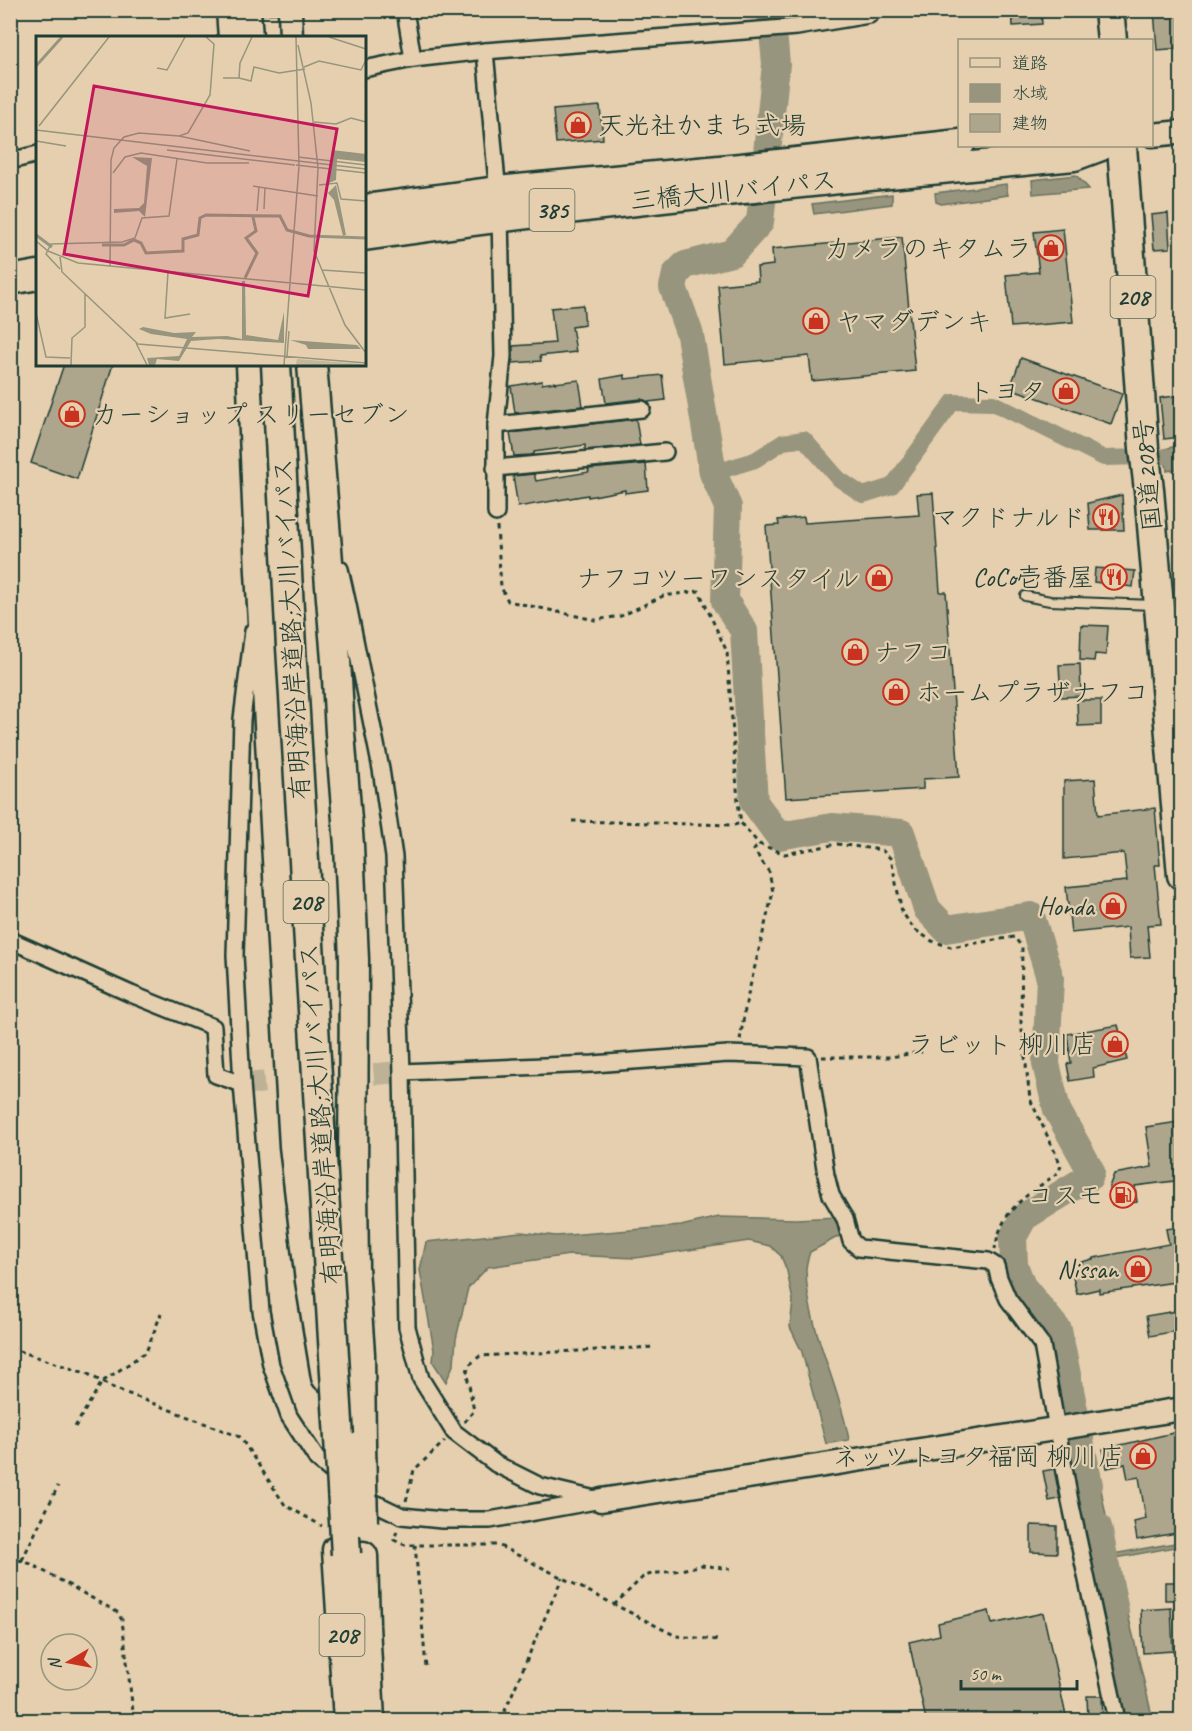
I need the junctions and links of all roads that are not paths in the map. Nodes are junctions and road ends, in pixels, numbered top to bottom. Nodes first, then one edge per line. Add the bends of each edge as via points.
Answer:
1 (255, 10) edge
2 (405, 10) edge
3 (875, 10) edge
4 (1110, 10) edge
5 (257, 36) edge
6 (1112, 39) edge
7 (485, 51) junction
8 (413, 59) junction
9 (366, 69) edge
10 (1182, 132) edge
11 (1153, 135) edge
12 (958, 144) edge
13 (1098, 147) edge
14 (1122, 147) edge
15 (36, 154) edge
16 (10, 161) edge
17 (788, 173) junction
18 (498, 204) junction
19 (366, 209) edge
20 (366, 236) edge
21 (36, 275) edge
22 (10, 280) edge
23 (250, 366) edge
24 (267, 366) edge
25 (276, 366) edge
26 (312, 366) edge
27 (642, 409) dead end
28 (496, 425) junction
29 (665, 452) dead end
30 (495, 468) junction
31 (324, 508) junction
32 (496, 513) road end
33 (260, 572) junction
34 (1025, 596) dead end
35 (1158, 606) junction
36 (1172, 633) edge
37 (1182, 875) edge
38 (10, 940) edge
39 (402, 1072) junction
40 (242, 1084) junction
41 (327, 1385) junction
42 (1182, 1409) edge
43 (1058, 1428) junction
44 (601, 1500) junction
45 (343, 1547) junction
46 (348, 1720) edge
47 (357, 1720) edge
48 (370, 1720) edge
49 (1117, 1720) edge

1 - 5 highway
2 - 8 street
3 - 7 street via 869,15 797,27
4 - 6 highway
7 - 8 street
7 - 18 street
8 - 9 street
10 - 11 street
12 - 17 highway, 三橋大川バイパス / 385
13 - 17 highway, 三橋大川バイパス / 385 via 1074,156
14 - 35 highway, 国道208号 / 208
15 - 16 street
17 - 18 highway, 三橋大川バイパス / 385
18 - 19 highway, 三橋大川バイパス / 385
18 - 20 highway, 三橋大川バイパス / 385
18 - 28 street via 503,356
21 - 22 highway
23 - 33 highway
24 - 41 highway, 有明海沿岸道路;大川バイパス / 208
25 - 45 highway, 有明海沿岸道路;大川バイパス / 208, bridge
26 - 31 highway
27 - 28 street
28 - 30 street
29 - 30 street
30 - 32 street
31 - 39 street via 365,687 394,857
31 - 45 highway, bridge via 354,960 354,1234 361,1446
33 - 40 street via 242,743 235,955
33 - 41 highway via 294,1146
34 - 35 lane via 1050,601
35 - 36 highway, 国道208号 / 208
36 - 37 highway, 国道208号 / 208
38 - 40 street via 213,1027 216,1075
39 - 43 street via 738,1054 808,1057 826,1175 851,1241 859,1248 987,1261 996,1266 1008,1299 1042,1344
39 - 44 street via 407,1327 421,1379 454,1432 496,1464 540,1486
40 - 44 street via 261,1311 271,1365 289,1416 317,1459 356,1491 402,1516 490,1520
41 - 45 highway, 有明海沿岸道路;大川バイパス / 208
42 - 43 street
43 - 44 street
43 - 49 street
45 - 46 highway, 有明海沿岸道路;大川バイパス / 208
45 - 47 highway, 有明海沿岸道路;大川バイパス / 208
45 - 48 highway via 365,1625

